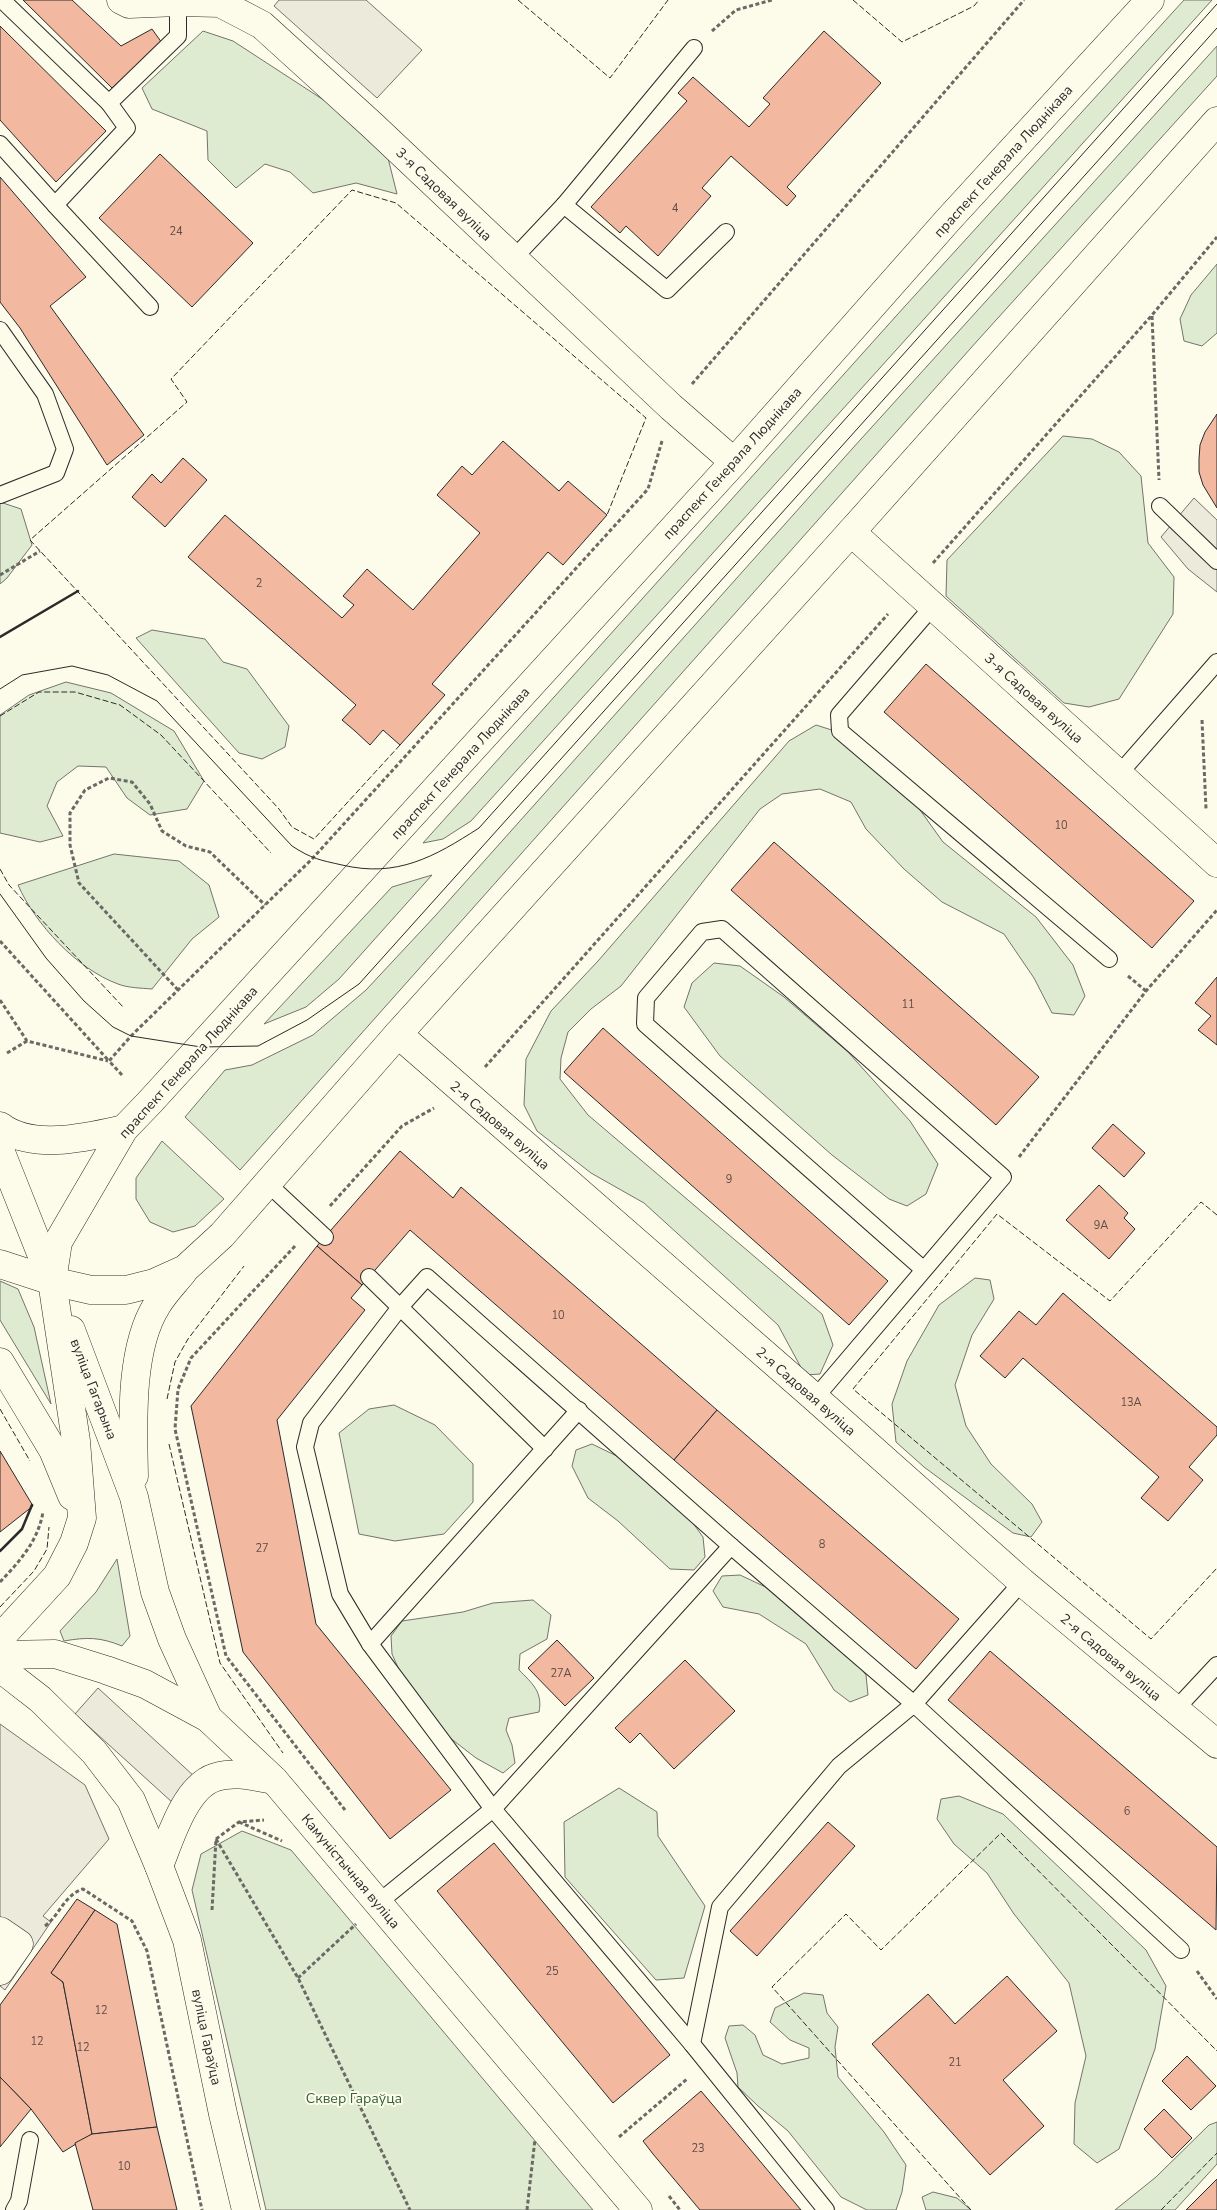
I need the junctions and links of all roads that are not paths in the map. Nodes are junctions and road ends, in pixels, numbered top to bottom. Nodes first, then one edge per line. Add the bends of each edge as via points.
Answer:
1 (2, 0) edge
2 (121, 0) edge
3 (1150, 0) edge
4 (178, 2) junction
5 (694, 48) road end
6 (110, 103) junction
7 (1217, 122) edge
8 (0, 144) edge
9 (55, 205) junction
10 (564, 205) junction
11 (726, 232) dead end
12 (513, 259) junction
13 (150, 307) dead end
14 (0, 330) edge
15 (734, 462) junction
16 (0, 495) edge
17 (1160, 506) road end
18 (851, 532) junction
19 (1217, 561) edge
20 (933, 606) junction
21 (1217, 662) edge
22 (1119, 774) junction
23 (1213, 860) edge
24 (1109, 959) dead end
25 (398, 1034) junction
26 (0, 1126) edge
27 (124, 1129) junction
28 (0, 1150) edge
29 (266, 1182) junction
30 (325, 1237) dead end
31 (0, 1264) edge
32 (185, 1269) junction
33 (924, 1270) junction
34 (369, 1277) dead end
35 (52, 1281) junction
36 (401, 1306) junction
37 (0, 1362) edge
38 (815, 1398) junction
39 (579, 1410) junction
40 (545, 1448) junction
41 (134, 1497) junction
42 (82, 1518) junction
43 (731, 1546) junction
44 (1022, 1582) junction
45 (0, 1638) edge
46 (370, 1644) junction
47 (0, 1655) edge
48 (1217, 1665) edge
49 (0, 1668) edge
50 (914, 1704) junction
51 (1175, 1710) junction
52 (208, 1718) junction
53 (1217, 1744) edge
54 (274, 1780) junction
55 (493, 1809) junction
56 (159, 1866) junction
57 (369, 1911) junction
58 (10, 1937) edge
59 (1181, 1950) road end
60 (0, 1971) edge
61 (692, 2044) junction
62 (30, 2140) dead end
63 (14, 2210) edge
64 (231, 2210) edge
65 (246, 2210) edge
66 (638, 2210) edge
67 (826, 2210) edge

1 - 6 lane
2 - 4 main road, 3-я Садовая вуліца via 129,4
3 - 15 main road, праспект Генерала Люднікава via 948,220
4 - 6 lane via 178,36
4 - 12 main road, 3-я Садовая вуліца via 220,3 262,25
5 - 10 lane
6 - 9 lane via 127,128
7 - 18 main road
8 - 9 lane
9 - 13 lane
10 - 11 lane via 667,290
10 - 12 lane
12 - 15 main road, 3-я Садовая вуліца
14 - 16 lane via 46,394 65,449 56,473
15 - 27 main road, праспект Генерала Люднікава
17 - 19 lane
18 - 20 main road, 3-я Садовая вуліца
18 - 25 main road
20 - 22 main road, 3-я Садовая вуліца
20 - 24 lane via 839,715 840,731
21 - 22 lane
22 - 23 main road, 3-я Садовая вуліца
25 - 29 main road
25 - 38 main road, 2-я Садовая вуліца
26 - 27 main road via 15,1135 64,1140
27 - 35 main road, праспект Генерала Люднікава via 58,1242
28 - 35 main road, вуліца Гагарына
29 - 30 lane
29 - 32 main road via 222,1235
31 - 35 main road
32 - 35 main road via 154,1283 126,1290 91,1290
32 - 41 main road via 156,1306 144,1335 133,1392
33 - 33 lane via 645,1024 646,998 702,932 722,929 1003,1177
33 - 38 lane
34 - 36 lane
35 - 41 main road, вуліца Гагарына
35 - 42 main road via 76,1441
36 - 39 lane via 427,1277
36 - 40 lane
36 - 46 lane via 311,1423 305,1446 340,1594
37 - 42 main road via 53,1450
38 - 44 main road, 2-я Садовая вуліца
39 - 40 lane
39 - 43 lane
40 - 46 lane
41 - 52 main road, Камуністычная вуліца via 155,1592 172,1639
42 - 45 main road via 74,1543 57,1576
43 - 50 lane
43 - 55 lane
44 - 50 lane
44 - 51 main road, 2-я Садовая вуліца
46 - 55 lane
47 - 52 main road via 55,1654 145,1684
48 - 51 lane
49 - 56 main road, вуліца Гараўца via 40,1699 94,1752 131,1800
50 - 59 lane
50 - 61 lane via 838,1766 720,1907
51 - 53 main road, 2-я Садовая вуліца
52 - 54 main road, Камуністычная вуліца
54 - 56 main road via 241,1774 216,1777 198,1788 182,1810
54 - 57 main road, Камуністычная вуліца
55 - 57 lane
55 - 61 lane
56 - 64 main road, вуліца Гараўца via 170,1945
56 - 65 main road, вуліца Гараўца via 187,1940
57 - 66 main road, Камуністычная вуліца
58 - 60 main road
61 - 67 lane
62 - 63 lane via 19,2201

